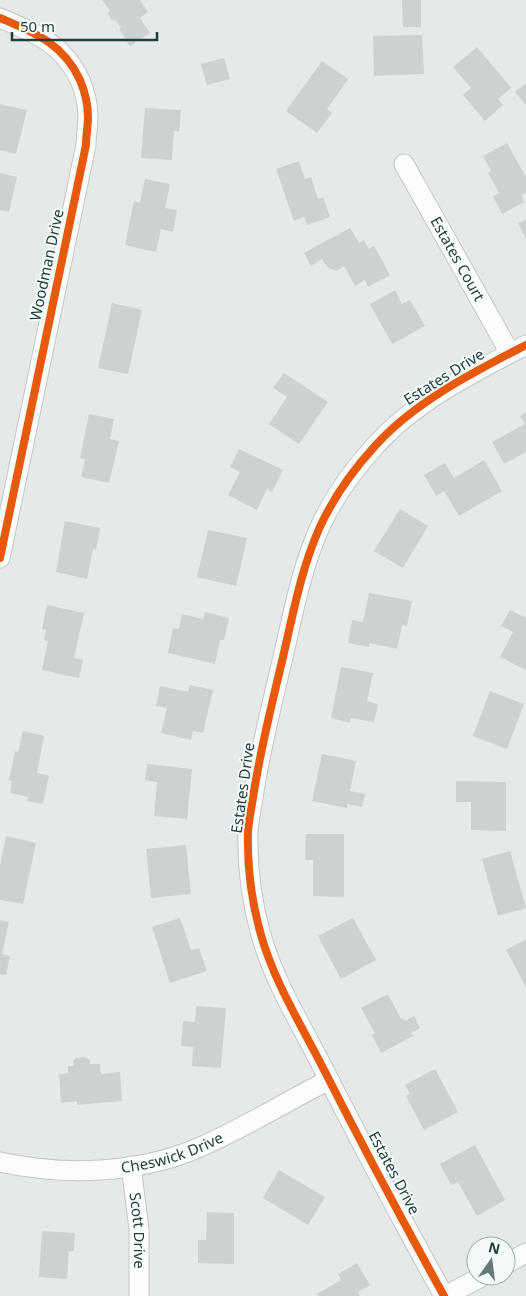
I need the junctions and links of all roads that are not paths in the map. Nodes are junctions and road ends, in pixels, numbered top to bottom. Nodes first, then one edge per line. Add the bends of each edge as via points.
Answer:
1 (0, 18) edge
2 (404, 164) dead end
3 (518, 349) edge
4 (0, 558) edge
5 (329, 1080) junction
6 (0, 1162) edge
7 (131, 1166) junction
8 (466, 1285) edge
9 (139, 1296) edge
10 (445, 1296) edge

1 - 4 street, Woodman Drive via 52,43 67,57 86,97 88,117 86,144
2 - 3 street, Estates Court
3 - 5 street, Estates Drive via 410,414 374,447 320,526 301,582 257,767 248,832 252,895 272,969
5 - 7 street, Cheswick Drive via 197,1149
5 - 10 street, Estates Drive
6 - 7 street, Cheswick Drive via 70,1171
7 - 9 street, Scott Drive via 139,1230
8 - 10 street

